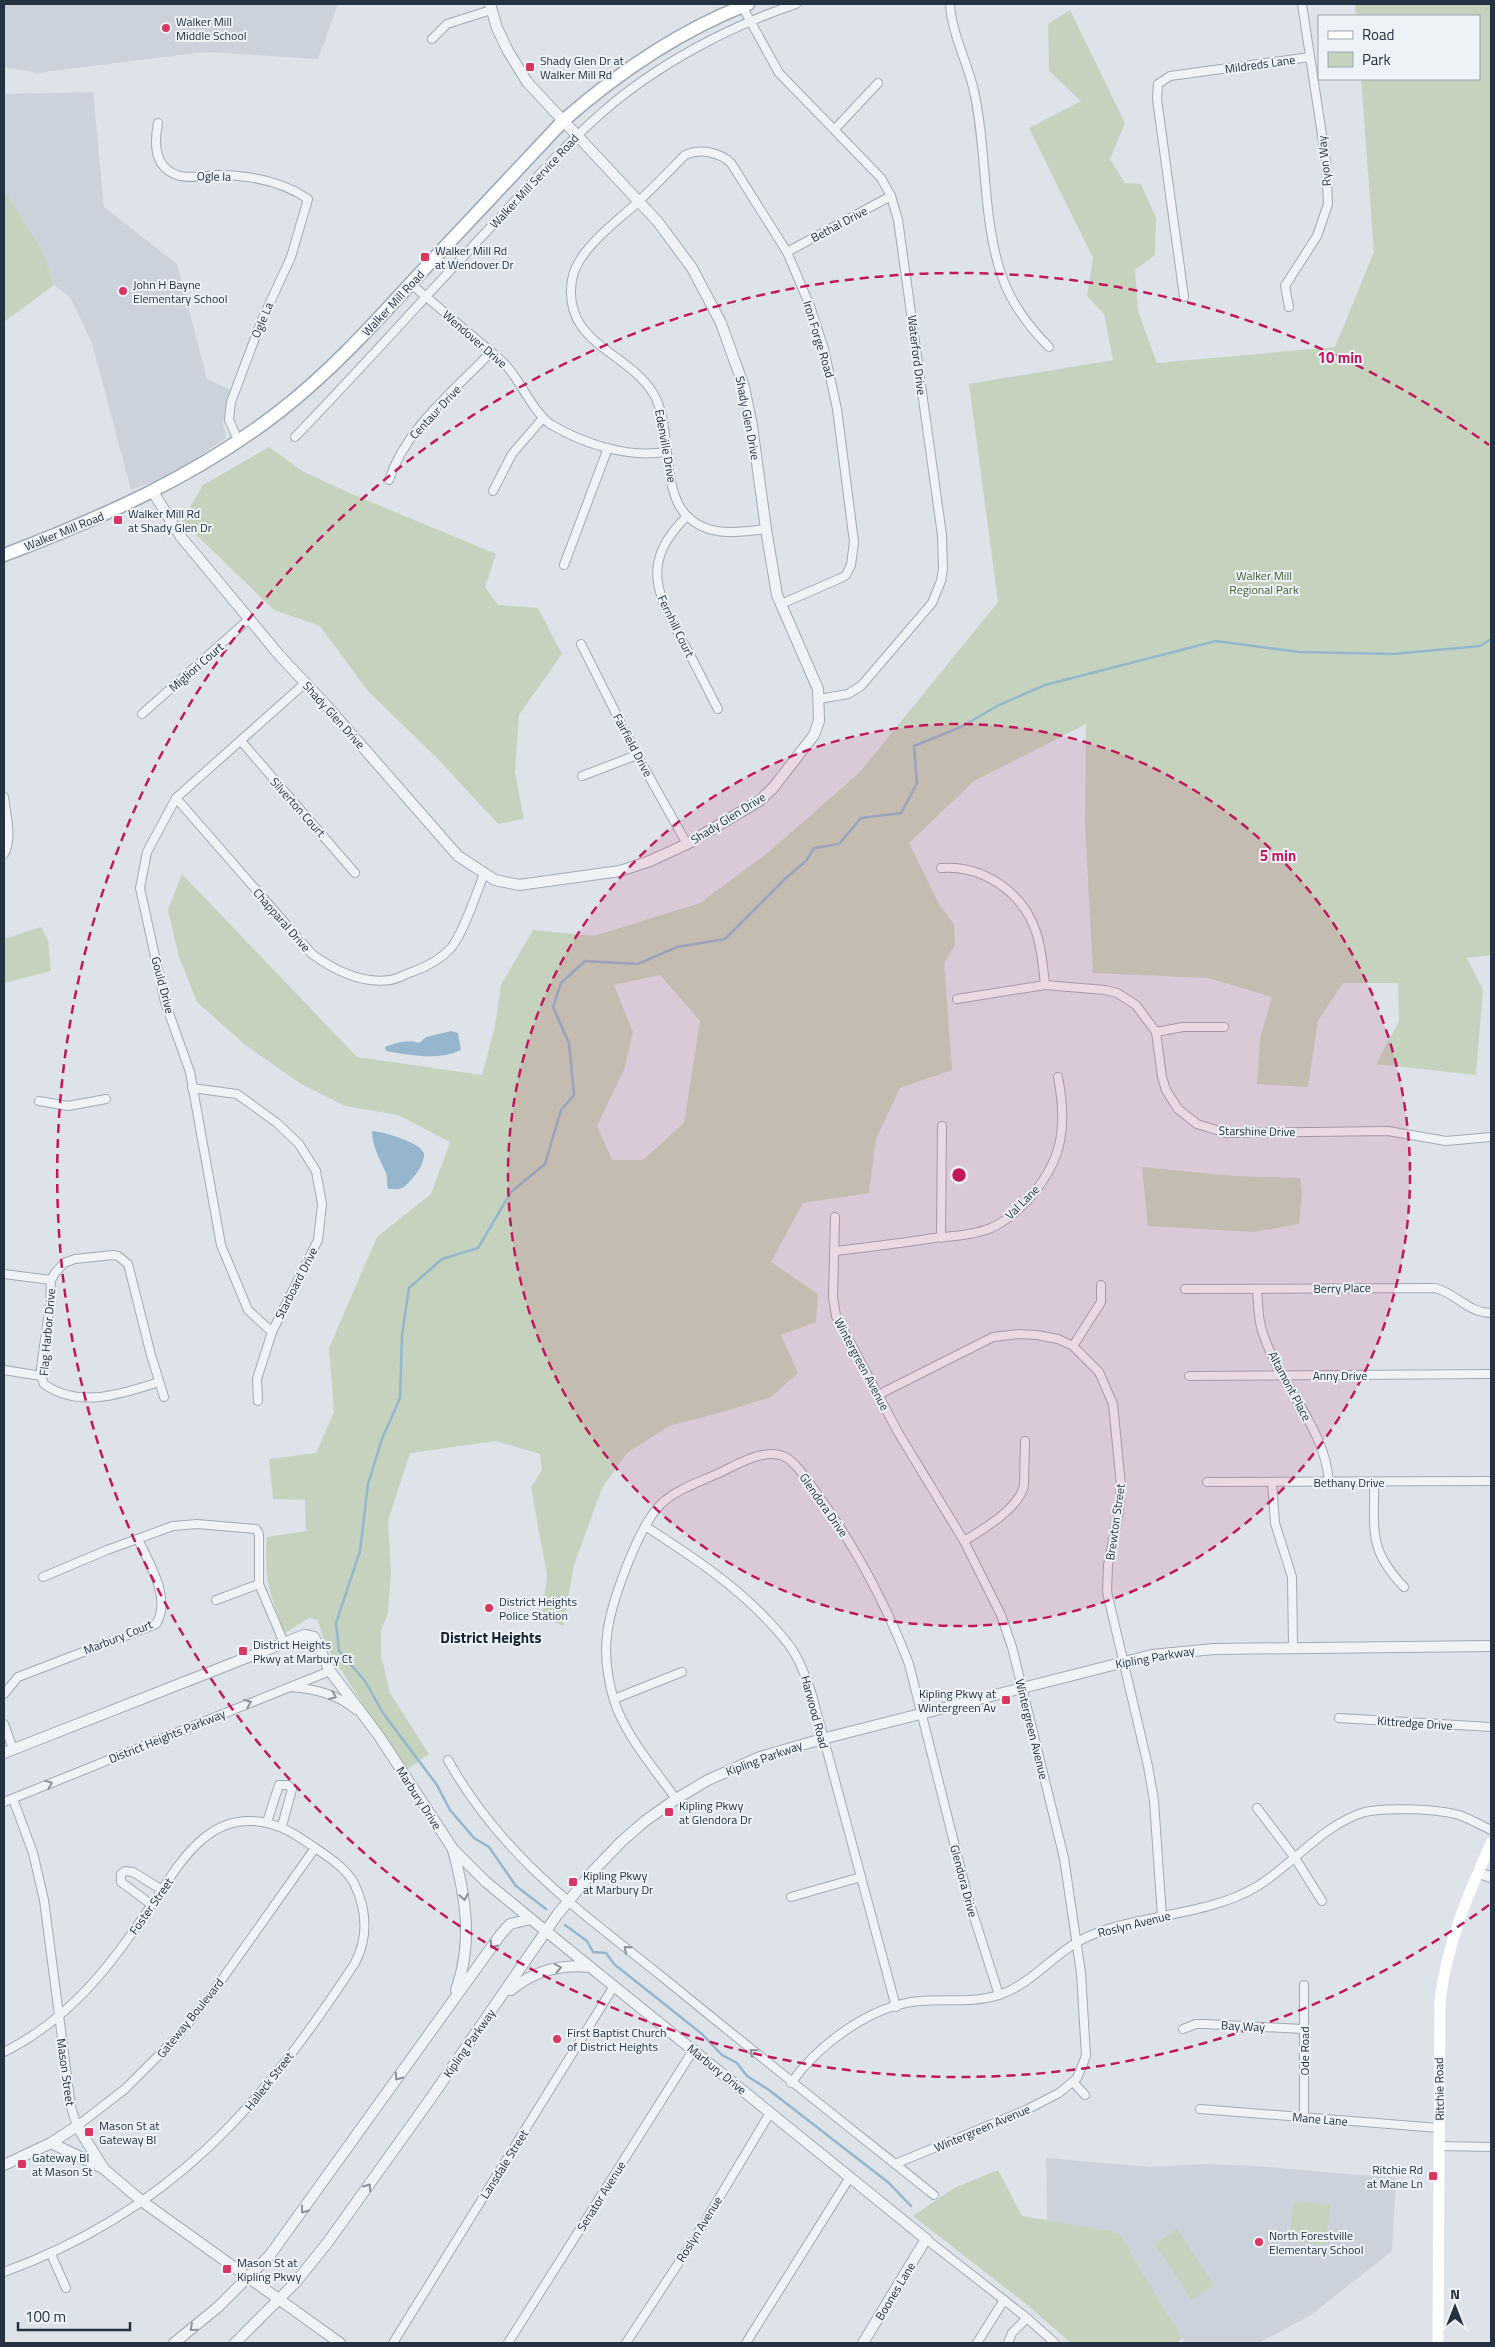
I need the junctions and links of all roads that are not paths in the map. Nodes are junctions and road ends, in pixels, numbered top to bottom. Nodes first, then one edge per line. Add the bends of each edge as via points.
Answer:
1 (796, 4) edge
2 (950, 4) edge
3 (1302, 4) edge
4 (745, 5) edge
5 (490, 7) edge
6 (750, 21) junction
7 (432, 39) dead end
8 (1310, 57) junction
9 (878, 83) dead end
10 (564, 120) junction
11 (158, 123) dead end
12 (835, 129) junction
13 (578, 134) junction
14 (892, 196) junction
15 (308, 199) joint
16 (639, 202) junction
17 (786, 252) junction
18 (411, 284) junction
19 (426, 296) junction
20 (1184, 298) dead end
21 (1289, 307) dead end
22 (1049, 347) dead end
23 (491, 352) junction
24 (543, 418) junction
25 (295, 437) dead end
26 (239, 442) junction
27 (608, 448) junction
28 (666, 452) junction
29 (390, 480) dead end
30 (493, 490) dead end
31 (153, 492) junction
32 (687, 516) junction
33 (766, 530) junction
34 (4, 555) edge
35 (564, 565) dead end
36 (781, 604) junction
37 (248, 620) junction
38 (581, 644) dead end
39 (304, 684) junction
40 (819, 699) junction
41 (718, 709) dead end
42 (142, 714) dead end
43 (241, 741) junction
44 (637, 755) junction
45 (582, 776) dead end
46 (4, 797) edge
47 (176, 798) junction
48 (687, 844) junction
49 (4, 854) edge
50 (941, 868) dead end
51 (355, 873) dead end
52 (484, 874) junction
53 (1046, 985) junction
54 (957, 999) dead end
55 (1224, 1027) dead end
56 (1156, 1032) junction
57 (1058, 1077) dead end
58 (192, 1088) junction
59 (106, 1099) dead end
60 (39, 1101) dead end
61 (942, 1126) dead end
62 (1491, 1137) edge
63 (835, 1217) dead end
64 (941, 1238) junction
65 (836, 1251) junction
66 (4, 1274) edge
67 (51, 1280) junction
68 (1101, 1285) dead end
69 (1185, 1289) dead end
70 (1257, 1289) junction
71 (1491, 1313) edge
72 (272, 1332) junction
73 (1073, 1346) junction
74 (4, 1370) edge
75 (1491, 1374) edge
76 (1283, 1375) junction
77 (41, 1376) junction
78 (1189, 1376) dead end
79 (159, 1382) junction
80 (878, 1395) junction
81 (164, 1397) dead end
82 (258, 1401) dead end
83 (1025, 1441) dead end
84 (1491, 1481) edge
85 (1207, 1482) dead end
86 (1272, 1482) junction
87 (1329, 1482) junction
88 (1374, 1482) junction
89 (645, 1526) junction
90 (138, 1539) junction
91 (964, 1541) junction
92 (43, 1577) dead end
93 (259, 1584) junction
94 (1404, 1587) dead end
95 (216, 1600) dead end
96 (284, 1643) junction
97 (1491, 1646) edge
98 (1293, 1647) junction
99 (1123, 1661) junction
100 (330, 1670) junction
101 (682, 1672) dead end
102 (289, 1687) junction
103 (1021, 1688) junction
104 (4, 1694) edge
105 (614, 1699) junction
106 (920, 1714) junction
107 (1339, 1718) dead end
108 (4, 1724) edge
109 (369, 1724) junction
110 (1491, 1726) edge
111 (822, 1739) junction
112 (8, 1751) edge
113 (448, 1760) dead end
114 (12, 1799) junction
115 (676, 1799) junction
116 (4, 1802) edge
117 (1257, 1808) dead end
118 (268, 1822) junction
119 (282, 1826) junction
120 (1491, 1830) edge
121 (1491, 1844) edge
122 (315, 1848) junction
123 (453, 1849) junction
124 (1295, 1858) junction
125 (1478, 1873) junction
126 (860, 1877) junction
127 (1491, 1877) edge
128 (162, 1890) junction
129 (791, 1897) dead end
130 (1322, 1901) dead end
131 (568, 1902) junction
132 (152, 1905) junction
133 (1162, 1917) junction
134 (531, 1920) junction
135 (547, 1932) junction
136 (1078, 1942) junction
137 (590, 1967) junction
138 (1304, 1985) dead end
139 (614, 1986) junction
140 (999, 1995) junction
141 (500, 1999) junction
142 (452, 2002) junction
143 (896, 2007) junction
144 (59, 2014) junction
145 (1304, 2029) junction
146 (1183, 2030) dead end
147 (694, 2049) junction
148 (4, 2052) edge
149 (1073, 2082) junction
150 (791, 2083) junction
151 (1085, 2095) dead end
152 (1200, 2110) dead end
153 (770, 2113) junction
154 (1304, 2118) junction
155 (78, 2126) junction
156 (1439, 2128) junction
157 (51, 2142) junction
158 (1439, 2146) junction
159 (1491, 2147) edge
160 (895, 2164) junction
161 (4, 2165) edge
162 (104, 2169) junction
163 (850, 2177) junction
164 (934, 2195) dead end
165 (143, 2202) junction
166 (926, 2239) junction
167 (50, 2254) junction
168 (4, 2272) edge
169 (249, 2277) junction
170 (66, 2288) dead end
171 (279, 2299) junction
172 (1004, 2300) junction
173 (1027, 2318) junction
174 (174, 2343) edge
175 (234, 2343) edge
176 (340, 2343) edge
177 (393, 2343) edge
178 (508, 2343) edge
179 (626, 2343) edge
180 (746, 2343) edge
181 (863, 2343) edge
182 (977, 2343) edge
183 (1008, 2343) edge
184 (1055, 2343) edge
185 (1438, 2343) edge

1 - 6 street, Walker Mill Service Road
2 - 22 street via 956,39 973,88 995,254 1016,307
3 - 8 street, Ryon Way
4 - 6 street, Waterford Drive
4 - 10 main road, Walker Mill Road via 703,24 635,63
5 - 7 street via 446,24
5 - 10 street, Shady Glen Drive via 508,51 527,82
6 - 12 street, Waterford Drive via 779,73
6 - 13 street, Walker Mill Service Road via 654,75 621,97
8 - 20 street, Mildreds Lane via 1170,76 1158,84 1157,99
8 - 21 street, Ryon Way via 1326,162 1328,204 1317,236 1285,286
9 - 12 street
10 - 13 street, Shady Glen Drive
10 - 18 main road, Walker Mill Road
11 - 15 street, Ogle la via 156,155 178,176 256,178
12 - 14 street, Waterford Drive via 882,178
13 - 16 street, Shady Glen Drive
13 - 19 street, Walker Mill Service Road
14 - 17 street, Bethal Drive
14 - 40 street, Waterford Drive via 904,260 942,534 943,575 932,603 861,686 848,694
15 - 26 street, Ogle La via 291,257 261,322 231,402 229,420
16 - 17 street, Iron Forge Road via 685,155 715,154 728,160 737,170
16 - 28 street, Edenville Drive via 582,257 574,272 572,302 576,318 587,336 634,370 656,396
16 - 33 street, Shady Glen Drive via 692,268 724,331 744,387
17 - 36 street, Iron Forge Road via 819,330 834,391 850,500 854,553 849,571 842,578
18 - 19 street, Wendover Drive
18 - 26 main road, Walker Mill Road via 320,378
19 - 23 street, Wendover Drive
19 - 25 street, Walker Mill Service Road
23 - 24 street, Wendover Drive via 513,373
23 - 29 street, Centaur Drive via 410,438 398,457
24 - 27 street, Wendover Drive via 566,432
24 - 30 street via 512,454
26 - 31 main road, Walker Mill Road
27 - 28 street, Wendover Drive via 649,454
27 - 35 street
28 - 32 street, Edenville Drive via 677,500
31 - 34 main road, Walker Mill Road
31 - 37 street, Shady Glen Drive via 180,537
32 - 33 street via 715,532
32 - 41 street, Fernhill Court via 663,545 657,573 658,591
33 - 36 street, Shady Glen Drive
36 - 40 street, Shady Glen Drive via 815,679
37 - 39 street, Shady Glen Drive
37 - 42 street, Migliori Court
38 - 44 street, Fairfield Drive
39 - 43 street, Gould Drive
39 - 52 street, Shady Glen Drive via 458,856
40 - 48 street, Shady Glen Drive via 819,722 814,735 773,788 759,802
43 - 47 street, Gould Drive
43 - 51 street, Silverton Court
44 - 45 street
44 - 48 street, Fairfield Drive
46 - 49 street via 8,833
47 - 52 street, Chapparal Drive via 312,954 331,968 350,976 391,980 426,966 452,947
47 - 58 street, Gould Drive via 147,852 140,888 166,1002 190,1072
48 - 52 street, Shady Glen Drive via 641,866 601,874 519,885
50 - 53 street via 962,869 986,876 1016,897 1036,932
53 - 54 street, Starshine Drive
53 - 56 street, Starshine Drive via 1117,993 1136,1005
55 - 56 street via 1183,1027
56 - 62 street, Starshine Drive via 1162,1077 1171,1099 1187,1118 1208,1129 1226,1133 1388,1132 1446,1141
57 - 64 street, Val Lane via 1063,1104 1062,1135 1056,1158 1043,1181 1026,1202 1001,1223 977,1232
58 - 72 street, Gould Drive via 221,1245 248,1310
58 - 72 street, Starboard Drive via 237,1094 277,1123 299,1144 316,1171 322,1204 318,1240
59 - 60 street via 68,1106
61 - 64 street
63 - 65 street, Wintergreen Avenue
64 - 65 street, Val Lane
65 - 80 street, Wintergreen Avenue via 833,1297 836,1316
66 - 67 street, Flag Harbor Drive
67 - 77 street, Flag Harbor Drive
67 - 79 street, Flag Harbor Drive via 60,1266 75,1258 116,1255 126,1261
68 - 73 street via 1101,1302
69 - 70 street, Berry Place
70 - 71 street, Berry Place via 1435,1288 1446,1291 1476,1311
70 - 76 street, Altamont Place via 1261,1328
72 - 82 street, Starboard Drive via 257,1379
73 - 80 street, Brewton Street via 1038,1335 997,1336
73 - 99 street, Brewton Street via 1094,1365 1104,1380 1115,1416 1121,1486 1108,1565 1107,1592
74 - 77 street
75 - 76 street, Anny Drive
76 - 78 street, Anny Drive
76 - 87 street, Altamont Place via 1323,1448
77 - 79 street, Flag Harbor Drive via 50,1389 93,1398
79 - 81 street, Flag Harbor Drive
80 - 91 street, Wintergreen Avenue
83 - 91 street via 1022,1492 998,1520
84 - 88 street, Bethany Drive
85 - 86 street, Bethany Drive
86 - 87 street, Bethany Drive
86 - 98 street via 1275,1523 1292,1577
87 - 88 street, Bethany Drive
88 - 94 street via 1376,1545 1384,1563
89 - 105 street, Glendora Drive via 609,1624 607,1661
89 - 106 street, Glendora Drive via 661,1504 679,1491 760,1456 773,1454 786,1458 796,1466 831,1512 872,1582 909,1664
89 - 111 street, Harwood Road via 733,1587 790,1646 805,1674
90 - 92 street
90 - 93 street via 182,1524 256,1529 259,1534
90 - 104 street, Marbury Court via 160,1594 162,1608 156,1624 18,1677
91 - 103 street, Wintergreen Avenue via 1001,1615
93 - 95 street
93 - 96 street
96 - 100 street, Marbury Drive via 314,1637
96 - 112 street
97 - 98 street, Kipling Parkway
98 - 99 street, Kipling Parkway via 1194,1650
99 - 103 street, Kipling Parkway
99 - 133 street, Brewton Street via 1151,1783
100 - 102 street, District Heights Parkway
100 - 109 street, Marbury Drive
101 - 105 street
102 -> 109 street, Marbury Drive via 316,1690 343,1700
114 -> 102 street, District Heights Parkway
103 - 106 street, Kipling Parkway
103 - 136 street, Wintergreen Avenue via 1062,1849
105 - 115 street, Glendora Drive via 633,1737
106 - 111 street, Kipling Parkway
106 - 140 street, Glendora Drive via 968,1898
107 - 110 street, Kittredge Drive
108 - 112 street
109 - 123 street, Marbury Drive
111 - 115 street, Kipling Parkway via 738,1765
111 - 126 street, Harwood Road
113 - 131 street via 496,1831
114 - 116 street, District Heights Parkway
114 - 144 street, Mason Street via 40,1878
115 - 131 street, Kipling Parkway via 622,1841
117 - 124 street
118 - 119 street, Foster Street
118 - 119 street via 279,1785 288,1785 292,1789
118 - 128 street, Foster Street via 235,1823 210,1833 195,1846
119 - 122 street, Foster Street
120 - 124 street, Roslyn Avenue via 1449,1813 1374,1811 1337,1826
121 - 125 main road, Ritchie Road
122 - 155 street, Gateway Boulevard via 177,2038 142,2075
122 - 165 street, Halleck Street via 352,1879 365,1924 361,1952 254,2100 206,2151
123 - 134 street, Marbury Drive
123 -> 142 street via 465,1900 467,1932 462,1970
124 - 130 street
124 - 133 street, Roslyn Avenue via 1242,1894
125 - 127 street
125 - 156 main road, Ritchie Road via 1458,1922 1442,1984
126 - 129 street
126 - 143 street, Harwood Road
128 - 132 street, Foster Street
128 - 132 street via 133,1872 125,1870 121,1874 121,1882
131 - 135 street, Kipling Parkway
150 -> 131 street
132 - 144 street, Foster Street via 108,1966
133 - 136 street, Roslyn Avenue via 1111,1928
134 - 135 street, Marbury Drive
134 -> 142 street via 518,1921 507,1927
135 - 137 street, Marbury Drive
135 - 141 street, Kipling Parkway
136 - 140 street, Roslyn Avenue via 1055,1956 1026,1982
136 - 149 street, Wintergreen Avenue via 1086,2048 1082,2069
137 - 139 street, Marbury Drive
141 -> 137 street via 540,1972 568,1966
138 - 145 street, Ode Road
139 - 147 street, Marbury Drive
139 - 177 street, Lansdale Street
140 - 143 street, Roslyn Avenue via 914,2002
171 -> 141 street, Kipling Parkway via 328,2242
142 -> 169 street via 293,2226
143 - 150 street, Roslyn Avenue via 838,2035 807,2063
144 - 148 street, Foster Street
144 - 155 street, Mason Street via 71,2107
145 - 146 street, Bay Way via 1196,2024
145 - 154 street, Ode Road
147 - 153 street, Marbury Drive
147 - 178 street, Senator Avenue
149 - 151 street
149 - 160 street, Wintergreen Avenue via 1026,2110
150 - 160 street
152 - 154 street, Mane Lane
153 - 163 street, Marbury Drive
153 - 179 street, Roslyn Avenue
154 - 156 street, Mane Lane
155 - 157 street, Gateway Boulevard
155 - 162 street, Mason Street
156 - 158 main road, Ritchie Road
157 - 161 street, Gateway Boulevard
157 - 162 street
158 - 159 street
158 - 185 main road, Ritchie Road
160 - 164 street
162 - 165 street, Mason Street
163 - 166 street, Marbury Drive
163 - 180 street
165 - 167 street, Halleck Street
165 - 169 street, Mason Street
166 - 172 street, Marbury Drive
166 - 181 street, Boones Lane
167 - 168 street, Halleck Street
167 - 170 street
169 - 171 street, Mason Street
169 -> 174 street
171 - 175 street, Kipling Parkway
171 - 176 street, Mason Street
172 - 173 street, Marbury Drive
172 - 182 street
173 - 183 street
173 - 184 street, Marbury Drive

